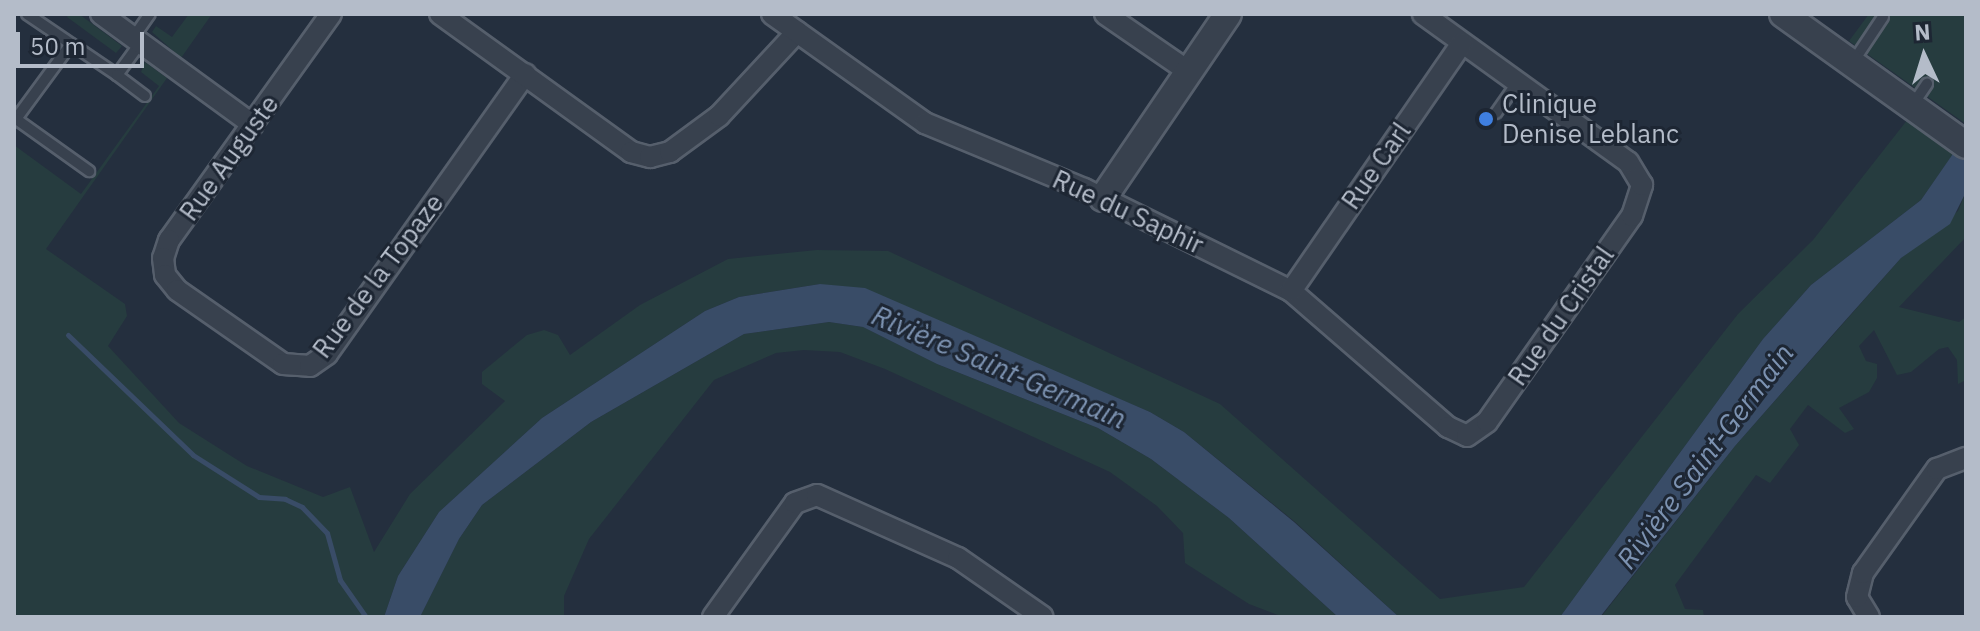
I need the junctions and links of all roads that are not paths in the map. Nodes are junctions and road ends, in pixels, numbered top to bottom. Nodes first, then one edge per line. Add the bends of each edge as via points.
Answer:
1 (27, 14) edge
2 (51, 14) edge
3 (101, 14) edge
4 (150, 14) edge
5 (331, 14) edge
6 (440, 14) edge
7 (772, 14) edge
8 (1105, 14) edge
9 (1228, 14) edge
10 (1423, 14) edge
11 (1783, 14) edge
12 (1883, 17) dead end
13 (42, 25) junction
14 (797, 32) junction
15 (136, 40) junction
16 (1462, 43) junction
17 (71, 44) junction
18 (1852, 63) junction
19 (1188, 71) junction
20 (525, 74) junction
21 (117, 75) junction
22 (1518, 82) junction
23 (145, 96) dead end
24 (1496, 113) dead end
25 (253, 125) junction
26 (1966, 145) edge
27 (89, 171) dead end
28 (1103, 198) junction
29 (163, 267) joint
30 (1291, 291) junction
31 (1467, 436) joint
32 (1966, 458) edge
33 (713, 617) edge
34 (1043, 617) edge
35 (1869, 617) edge

1 - 13 lane
2 - 13 lane
3 - 15 street
4 - 15 lane
5 - 25 street, Rue Auguste
6 - 20 street
7 - 14 street, Rue du Saphir
8 - 19 street
9 - 19 street
10 - 16 street
11 - 18 street
12 - 18 lane
13 - 17 lane
14 - 20 street via 719,116 656,157 631,152
14 - 28 street, Rue du Saphir via 925,123
15 - 21 lane
15 - 25 street
16 - 22 street
16 - 30 street, Rue Carl
17 - 21 lane
17 - 27 lane via 16,119
18 - 26 street via 1920,95 1939,126
19 - 28 street
20 - 29 street, Rue de la Topaze via 317,362 291,367 273,358 177,290
21 - 23 lane
22 - 24 lane
22 - 31 street, Rue du Cristal via 1628,162 1642,185 1632,216 1487,422
25 - 29 street, Rue Auguste via 169,240
28 - 30 street, Rue du Saphir
30 - 31 street, Rue du Saphir via 1448,427
32 - 35 street via 1937,469 1863,573 1857,597
33 - 34 street via 789,510 810,496 835,501 958,558

